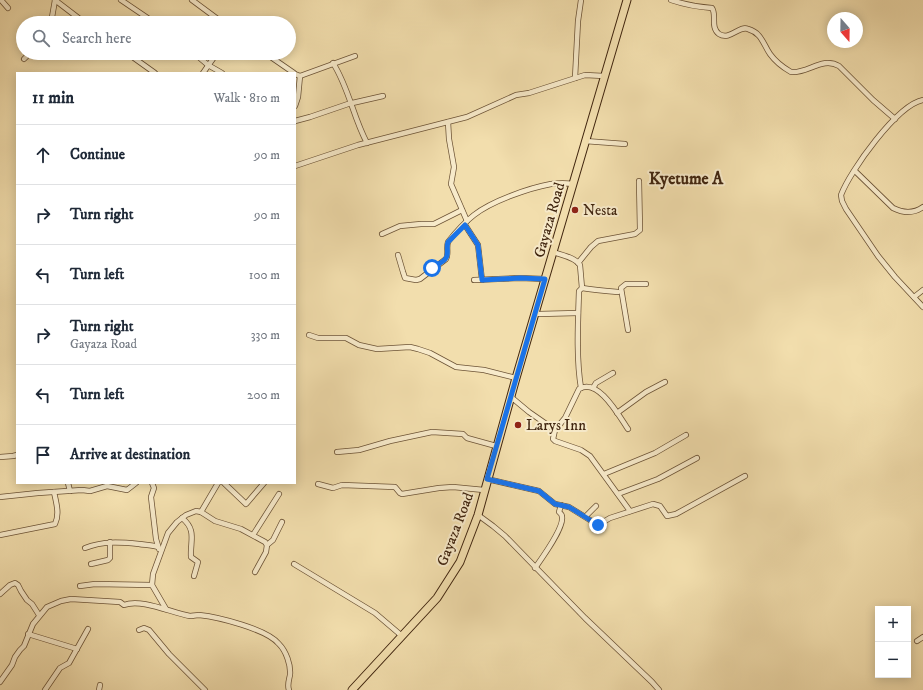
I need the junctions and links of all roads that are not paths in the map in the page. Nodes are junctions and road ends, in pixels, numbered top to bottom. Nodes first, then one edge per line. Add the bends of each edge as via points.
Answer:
1 (1, 0) edge
2 (55, 0) edge
3 (120, 0) edge
4 (192, 0) edge
5 (581, 0) edge
6 (627, 0) edge
7 (675, 1) edge
8 (8, 8) dead end
9 (52, 16) edge
10 (76, 16) edge
11 (144, 16) edge
12 (214, 16) edge
13 (354, 56) dead end
14 (137, 60) edge
15 (202, 60) edge
16 (212, 60) edge
17 (275, 60) edge
18 (333, 63) junction
19 (208, 65) junction
20 (154, 72) edge
21 (204, 72) edge
22 (220, 72) edge
23 (293, 72) edge
24 (296, 74) edge
25 (604, 76) junction
26 (575, 78) junction
27 (383, 96) dead end
28 (923, 100) edge
29 (296, 103) edge
30 (352, 103) junction
31 (895, 119) junction
32 (296, 121) edge
33 (448, 122) junction
34 (586, 141) junction
35 (367, 143) junction
36 (625, 144) dead end
37 (296, 166) edge
38 (855, 171) junction
39 (639, 181) dead end
40 (573, 184) junction
41 (923, 207) edge
42 (462, 210) junction
43 (466, 223) junction
44 (382, 234) dead end
45 (553, 252) junction
46 (398, 254) dead end
47 (578, 263) junction
48 (545, 279) junction
49 (474, 280) dead end
50 (482, 280) junction
51 (646, 284) dead end
52 (582, 288) junction
53 (923, 290) edge
54 (618, 292) dead end
55 (914, 297) junction
56 (923, 307) edge
57 (540, 314) dead end
58 (578, 314) junction
59 (628, 330) dead end
60 (309, 335) dead end
61 (613, 373) dead end
62 (516, 378) junction
63 (665, 382) dead end
64 (581, 388) junction
65 (593, 388) junction
66 (511, 397) junction
67 (617, 412) junction
68 (628, 429) dead end
69 (555, 430) junction
70 (686, 435) dead end
71 (496, 446) junction
72 (337, 452) dead end
73 (16, 455) edge
74 (0, 457) edge
75 (697, 458) dead end
76 (604, 474) junction
77 (745, 476) dead end
78 (487, 479) junction
79 (68, 484) edge
80 (106, 484) edge
81 (135, 484) edge
82 (152, 484) edge
83 (217, 484) edge
84 (225, 484) edge
85 (263, 484) edge
86 (318, 484) dead end
87 (484, 490) junction
88 (70, 491) junction
89 (54, 492) junction
90 (279, 494) dead end
91 (618, 494) junction
92 (0, 498) edge
93 (561, 505) junction
94 (596, 506) dead end
95 (630, 511) junction
96 (201, 512) junction
97 (478, 515) junction
98 (586, 516) junction
99 (182, 518) junction
100 (282, 522) dead end
101 (0, 535) edge
102 (253, 535) junction
103 (110, 542) junction
104 (267, 545) junction
105 (158, 547) junction
106 (85, 548) dead end
107 (160, 553) junction
108 (91, 564) dead end
109 (294, 564) dead end
110 (535, 568) junction
111 (255, 572) dead end
112 (194, 576) dead end
113 (152, 585) junction
114 (80, 586) dead end
115 (0, 594) edge
116 (166, 609) junction
117 (39, 615) junction
118 (88, 629) dead end
119 (139, 630) dead end
120 (28, 634) junction
121 (402, 636) junction
122 (923, 637) edge
123 (918, 641) dead end
124 (77, 649) junction
125 (0, 682) edge
126 (45, 690) edge
127 (205, 690) edge
128 (288, 690) edge
129 (352, 690) edge
130 (658, 690) edge

1 - 8 street
2 - 9 street
2 - 10 street
3 - 11 street
4 - 12 street
5 - 26 street
6 - 25 main road, Gayaza Road
7 - 31 street via 701,8 712,8 715,28 719,34 731,35 744,28 750,30 762,39 770,54 791,72 834,63
13 - 18 street
14 - 20 street
15 - 19 street
16 - 19 street
17 - 23 street
18 - 24 street
18 - 30 street
19 - 21 street
19 - 22 street
24 - 29 street
25 - 26 street via 586,75
25 - 34 main road, Gayaza Road
26 - 33 street via 516,95 477,113
27 - 30 street
28 - 31 street via 906,108
30 - 32 street
30 - 35 street
31 - 38 street via 872,145
33 - 35 street
33 - 42 street via 454,167 451,184
34 - 36 street
34 - 40 main road, Gayaza Road
35 - 37 street
38 - 41 street via 900,212 917,212
38 - 55 street via 842,192 842,201 878,256
39 - 47 street via 640,230 635,234 598,241
40 - 43 street via 552,184 510,197 487,207
40 - 45 main road, Gayaza Road
42 - 43 street
42 - 44 street via 434,224 400,226
43 - 46 street via 448,242 446,259 420,279 405,278
43 - 50 street via 478,245
45 - 47 street
45 - 48 main road, Gayaza Road
47 - 52 street
48 - 50 street
48 - 62 main road, Gayaza Road
49 - 50 street
51 - 59 street via 626,284 621,288
52 - 54 street
52 - 58 street via 579,291
53 - 55 street
55 - 56 street
57 - 58 street
58 - 64 street
60 - 62 street via 318,338 346,338 359,345 377,349 410,347 434,355 456,367 484,370
61 - 65 street
62 - 66 main road, Gayaza Road
63 - 67 street
64 - 65 street
64 - 69 street via 565,418
65 - 67 street via 602,394
66 - 69 street
66 - 71 main road, Gayaza Road
67 - 68 street
69 - 76 street via 554,440 590,456
70 - 76 street via 655,453
71 - 72 street via 467,438 464,434 432,432 359,450
71 - 78 main road, Gayaza Road
73 - 74 street
75 - 91 street via 658,479
76 - 91 street
77 - 95 street via 669,517 660,506 653,504
78 - 87 main road, Gayaza Road
78 - 93 street via 539,491 555,504
79 - 88 street
80 - 81 street via 127,490
80 - 88 street via 90,491
82 - 105 street via 154,488 151,497
83 - 96 street
84 - 85 street via 246,504
86 - 87 street via 334,488 342,485 395,487 402,494 446,487
87 - 97 main road, Gayaza Road
88 - 89 street
89 - 92 street
89 - 101 street via 57,507 55,524
90 - 102 street
91 - 95 street
93 - 98 street
93 - 110 street via 559,512 562,519 557,534
94 - 98 street
95 - 98 street via 598,525
96 - 99 street via 196,510
96 - 102 street via 215,521
97 - 110 street via 504,536
97 - 121 main road, Gayaza Road via 460,562 450,580
99 - 107 street via 168,533
99 - 112 street via 193,532 191,557 198,562
100 - 104 street via 273,540
102 - 104 street
103 - 105 street
103 - 106 street
103 - 108 street via 110,558
104 - 111 street
105 - 107 street
107 - 113 street
109 - 121 street via 375,613
110 - 130 street
113 - 114 street
113 - 116 street
115 - 117 street via 10,585 18,585
116 - 117 street via 132,603 124,605 120,602 72,599 47,606
116 - 128 street via 189,616 200,615 251,627 276,641 284,652 290,670
117 - 120 street
118 - 124 street
119 - 127 street via 149,630
120 - 124 street
120 - 125 street via 24,646
121 - 129 main road, Gayaza Road
122 - 123 street
124 - 126 street

